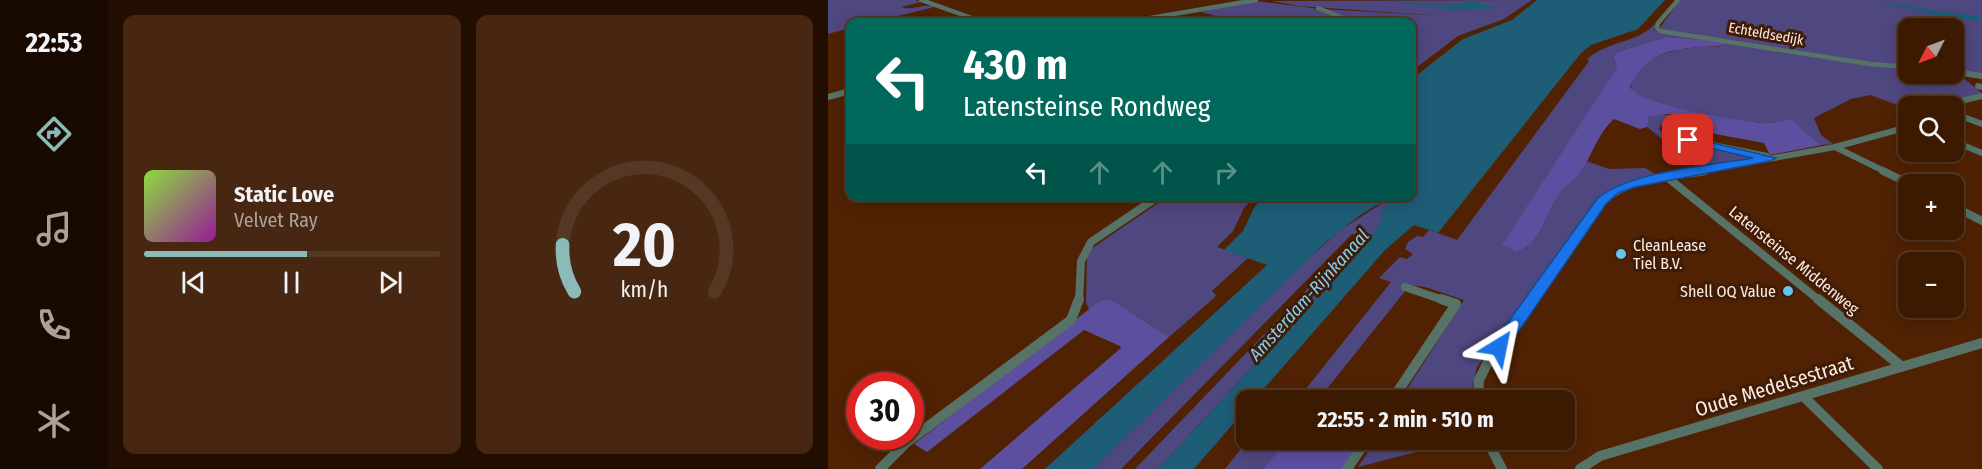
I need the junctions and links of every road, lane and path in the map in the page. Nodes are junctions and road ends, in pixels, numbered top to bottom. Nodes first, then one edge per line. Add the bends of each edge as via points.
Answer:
1 (921, 0) edge
2 (1256, 0) edge
3 (1678, 0) edge
4 (1318, 8) dead end
5 (972, 18) edge
6 (1150, 18) edge
7 (1343, 18) edge
8 (1898, 66) edge
9 (1964, 74) edge
10 (1982, 76) edge
11 (846, 92) edge
12 (1982, 96) edge
13 (828, 97) edge
14 (1964, 100) edge
15 (1964, 117) edge
16 (1982, 124) edge
17 (1898, 130) edge
18 (1688, 140) dead end
19 (1964, 146) edge
20 (1835, 147) junction
21 (1982, 153) edge
22 (1770, 158) junction
23 (1667, 177) junction
24 (1898, 178) edge
25 (1152, 201) edge
26 (1964, 212) edge
27 (1982, 221) edge
28 (1405, 287) dead end
29 (1982, 343) edge
30 (1901, 366) junction
31 (1399, 390) edge
32 (1478, 390) edge
33 (1804, 397) junction
34 (1360, 450) edge
35 (1492, 450) edge
36 (880, 469) edge
37 (1347, 469) edge
38 (1502, 469) edge
39 (1580, 469) edge
40 (1878, 469) edge

1 - 5 street
2 - 6 street
3 - 8 street, Echteldsedijk via 1658,23 1660,31
4 - 7 street
9 - 10 street
11 - 13 street
12 - 14 street
15 - 16 street
17 - 20 street
18 - 22 street
19 - 21 street
20 - 22 street
20 - 24 street
22 - 23 street
23 - 30 street, Latensteinse Middenweg
23 - 32 street via 1619,188 1602,202 1487,364
25 - 36 street via 1090,242 1082,252 1077,310 1071,320 907,442
26 - 27 street
28 - 31 street via 1456,304
29 - 30 street, Oude Medelsestraat
30 - 33 street, Oude Medelsestraat
33 - 39 street, Oude Medelsestraat via 1600,456
33 - 40 street
34 - 37 street
35 - 38 street

